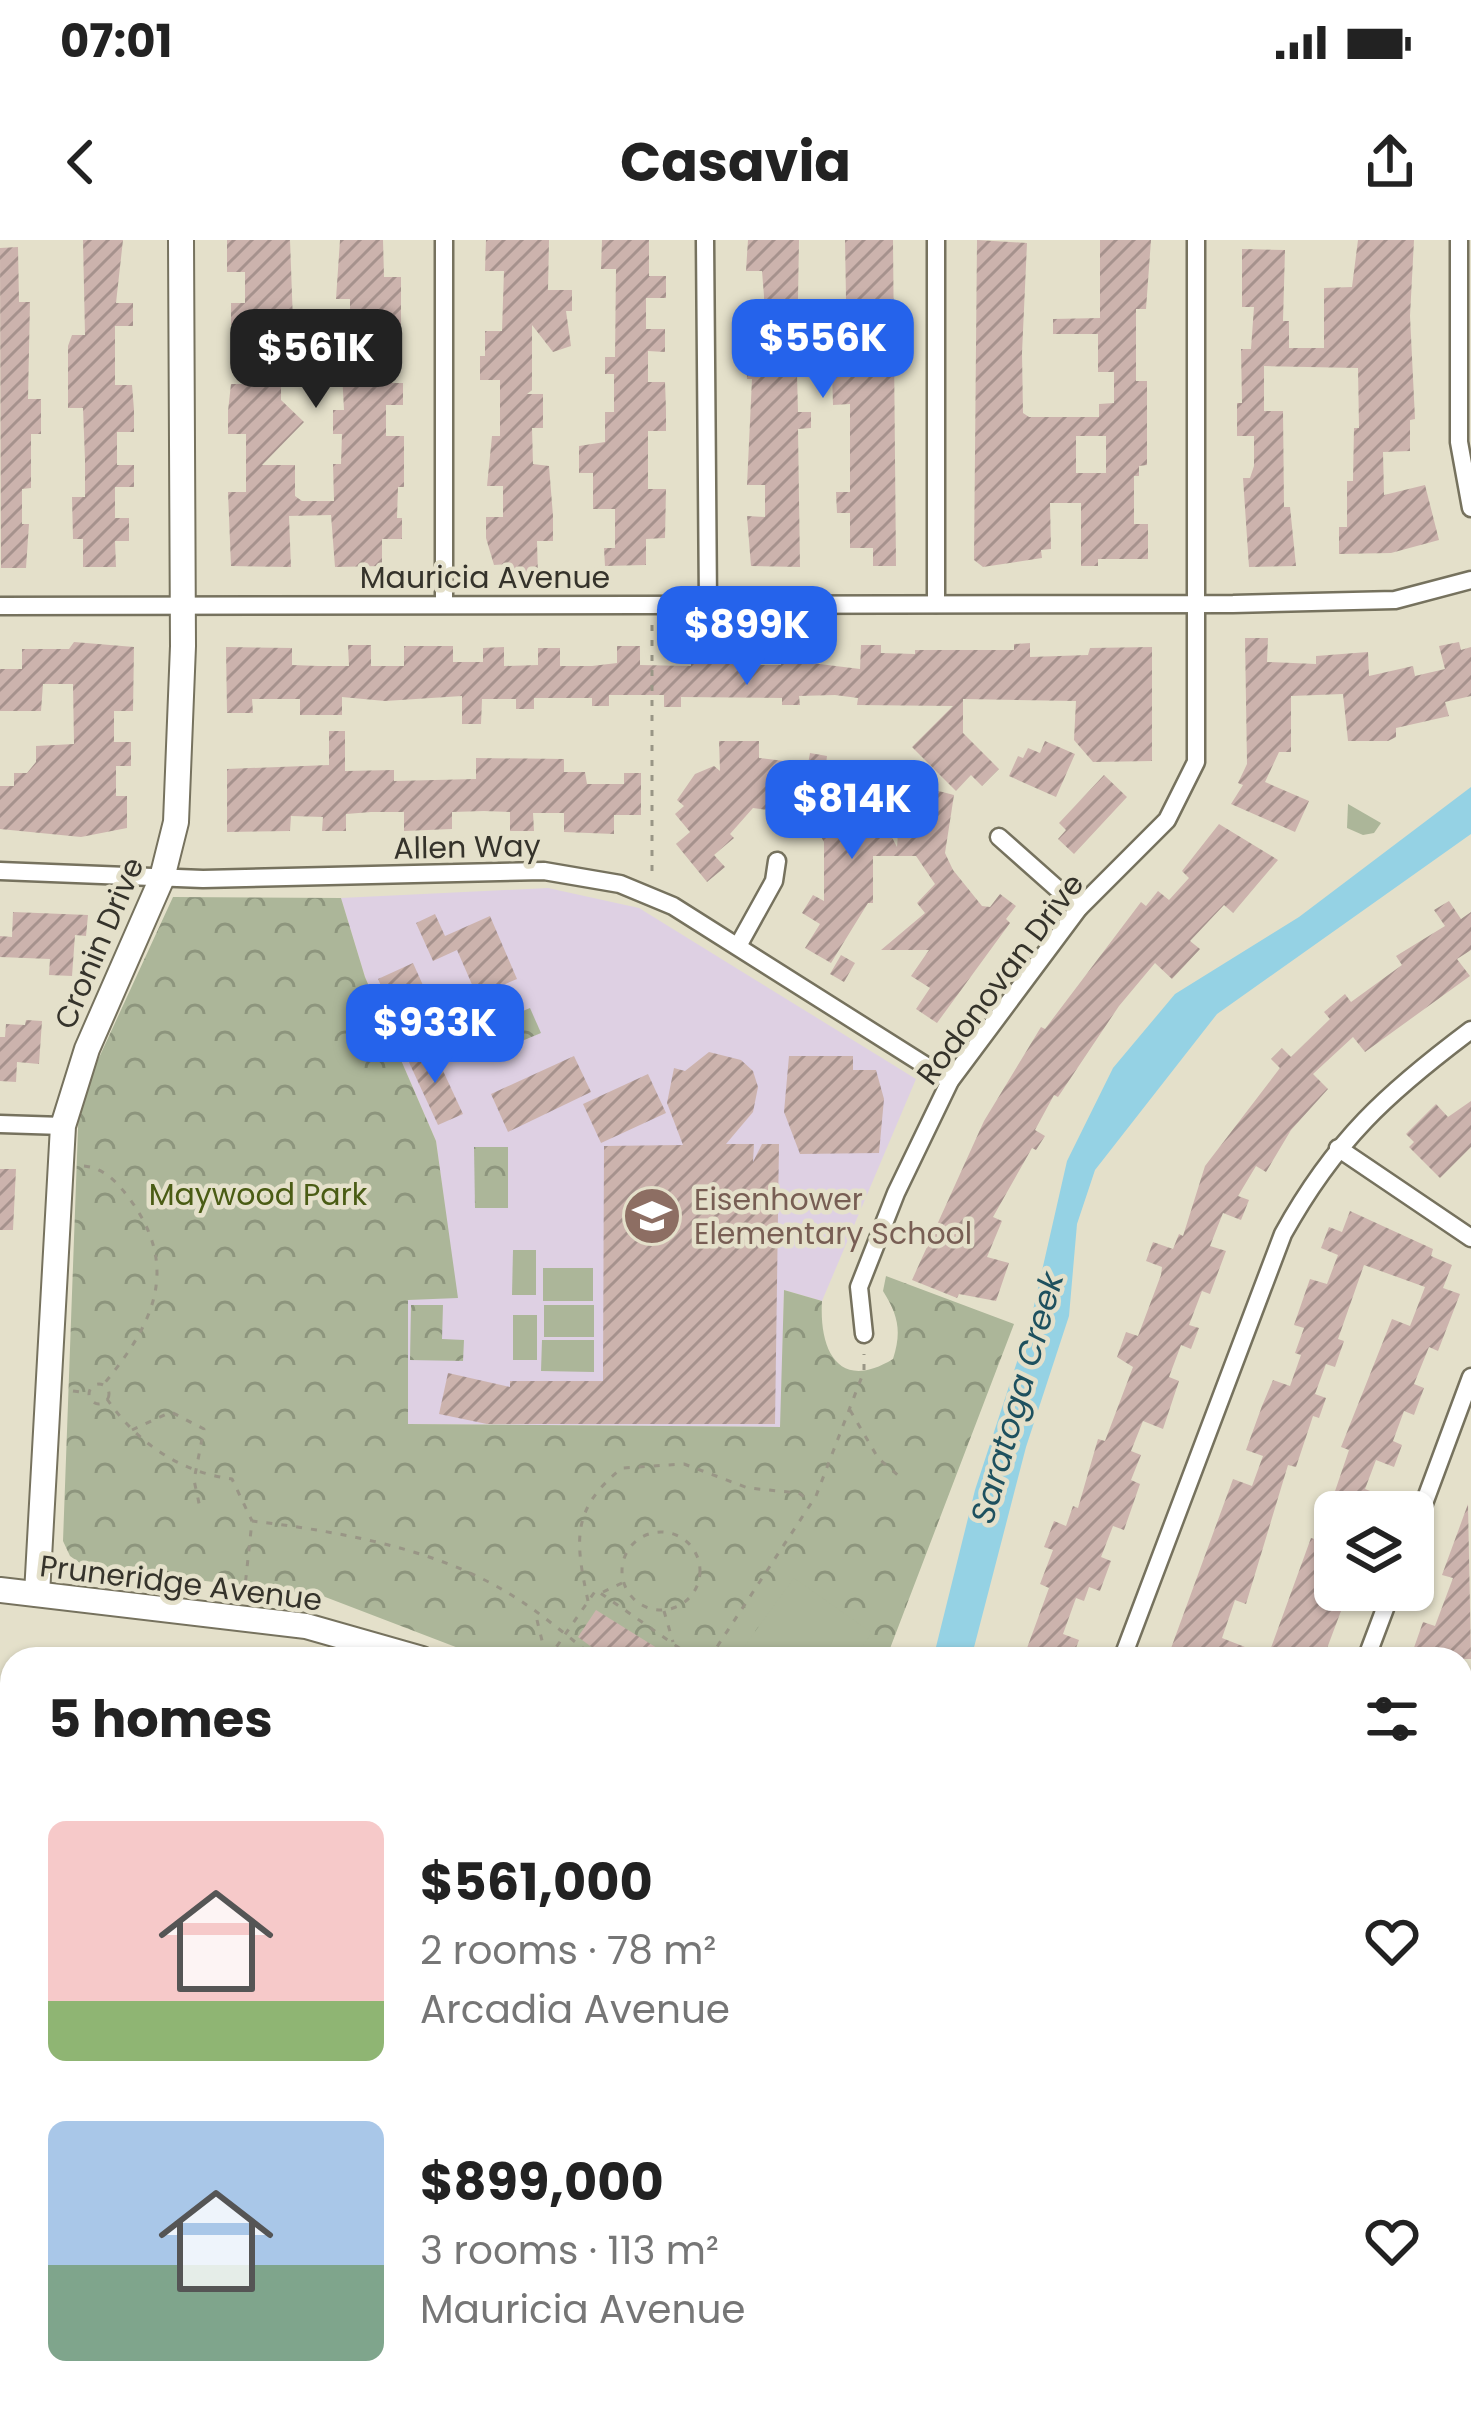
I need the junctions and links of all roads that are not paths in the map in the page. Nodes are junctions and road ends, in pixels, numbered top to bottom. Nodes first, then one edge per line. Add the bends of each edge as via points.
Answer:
1 (181, 240) edge
2 (444, 240) edge
3 (705, 240) edge
4 (936, 240) edge
5 (1196, 240) edge
6 (1459, 240) edge
7 (1465, 302) edge
8 (1471, 508) edge
9 (1471, 580) edge
10 (444, 604) junction
11 (708, 604) junction
12 (936, 604) junction
13 (1197, 604) junction
14 (183, 605) junction
15 (0, 606) edge
16 (999, 837) dead end
17 (777, 861) dead end
18 (0, 871) edge
19 (162, 878) junction
20 (1079, 908) junction
21 (738, 946) junction
22 (1471, 1030) edge
23 (950, 1081) junction
24 (0, 1124) edge
25 (63, 1126) junction
26 (1339, 1148) junction
27 (1471, 1238) edge
28 (864, 1334) road end
29 (1471, 1377) edge
30 (1429, 1491) edge
31 (0, 1590) edge
32 (37, 1594) junction
33 (1384, 1611) edge
34 (380, 1647) edge
35 (1127, 1647) edge
36 (1371, 1647) edge

1 - 14 street, Cronin Drive
2 - 10 street
3 - 11 street
4 - 12 street
5 - 13 street, Rodonovan Drive
6 - 7 street
7 - 8 street via 1459,442
9 - 13 street, Mauricia Avenue via 1396,600
10 - 11 street, Mauricia Avenue
10 - 14 street, Mauricia Avenue
11 - 12 street, Mauricia Avenue
12 - 13 street, Mauricia Avenue
13 - 20 street, Rodonovan Drive via 1196,762 1185,792
14 - 15 street, Mauricia Avenue
14 - 19 street, Cronin Drive via 182,764
16 - 20 street
17 - 21 street
18 - 19 street, Allen Way
19 - 21 street, Allen Way via 544,872 620,884
19 - 25 street, Cronin Drive via 87,1048
20 - 23 street, Rodonovan Drive
21 - 23 street, Allen Way
22 - 26 street via 1389,1091
23 - 28 street, Rodonovan Drive via 859,1287
24 - 25 street
25 - 32 street, Cronin Drive
26 - 27 street
26 - 35 street via 1283,1234
29 - 30 street
31 - 32 street, Pruneridge Avenue
32 - 34 street, Pruneridge Avenue via 306,1626
33 - 36 street

